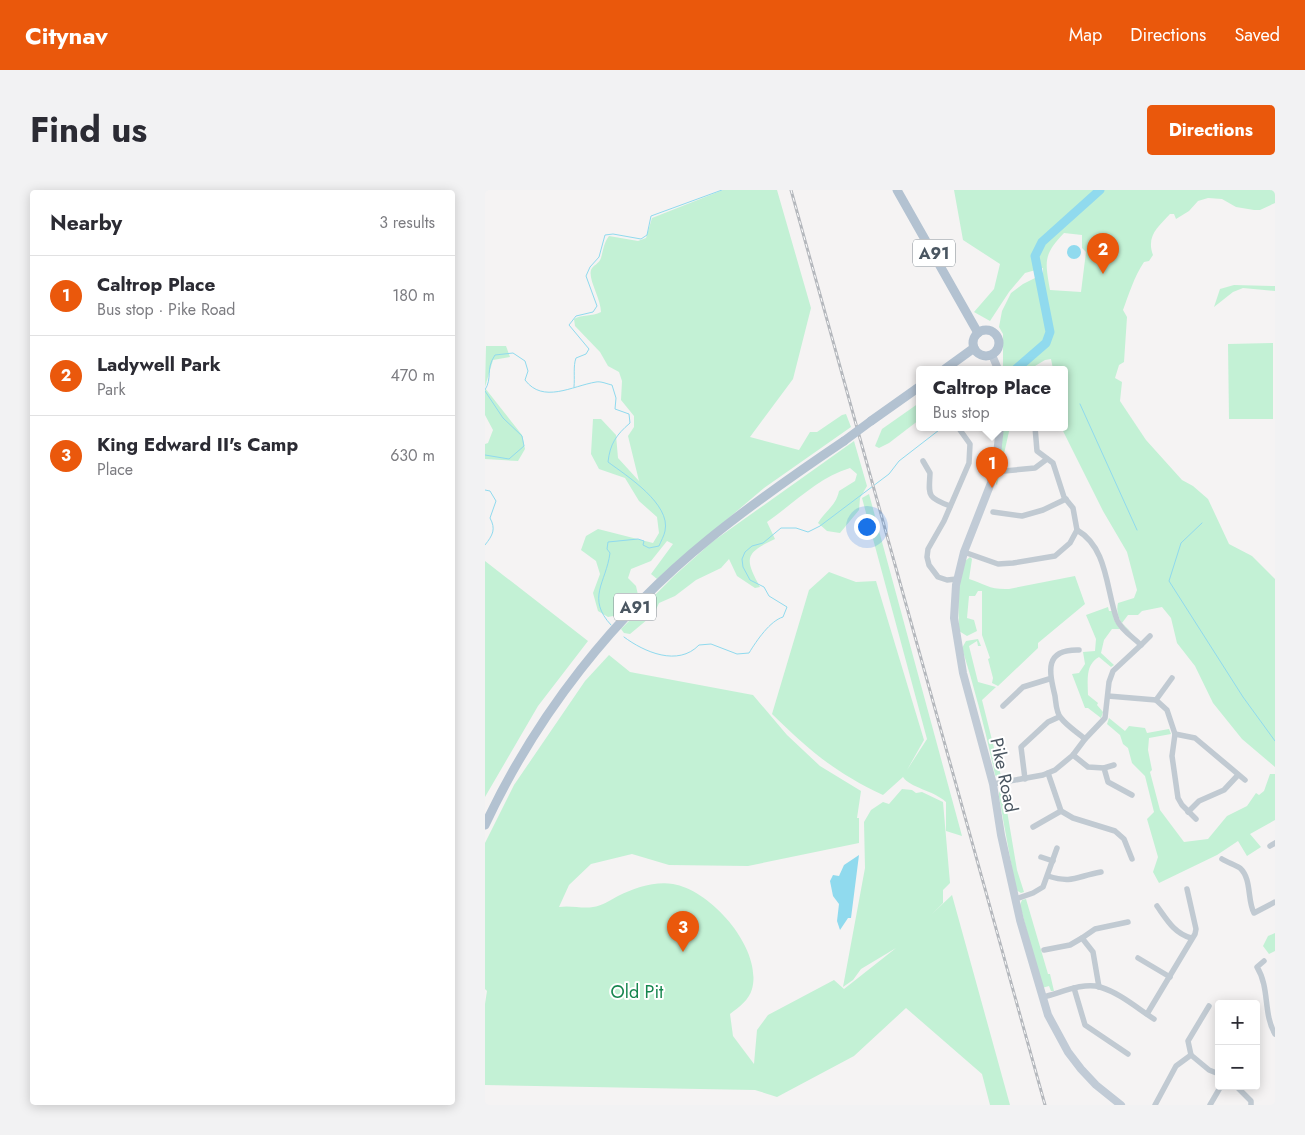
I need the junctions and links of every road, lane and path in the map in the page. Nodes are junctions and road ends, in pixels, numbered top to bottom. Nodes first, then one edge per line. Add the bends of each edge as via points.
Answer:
1 (897, 190) edge
2 (982, 332) junction
3 (976, 350) junction
4 (992, 355) junction
5 (949, 366) edge
6 (998, 366) edge
7 (916, 389) edge
8 (961, 431) edge
9 (1000, 431) edge
10 (1035, 431) edge
11 (1047, 458) junction
12 (923, 461) dead end
13 (1004, 470) dead end
14 (1066, 499) junction
15 (950, 506) junction
16 (993, 512) dead end
17 (1077, 530) junction
18 (964, 552) junction
19 (957, 579) junction
20 (1150, 636) dead end
21 (1069, 643) dead end
22 (1141, 645) junction
23 (1069, 650) junction
24 (1079, 650) dead end
25 (1172, 678) dead end
26 (1049, 679) junction
27 (1108, 696) junction
28 (1156, 700) junction
29 (1003, 706) dead end
30 (1059, 717) junction
31 (1175, 734) junction
32 (1085, 739) junction
33 (1073, 755) junction
34 (1114, 765) dead end
35 (1105, 768) junction
36 (1048, 773) junction
37 (1238, 775) junction
38 (1025, 779) junction
39 (1245, 780) dead end
40 (993, 784) junction
41 (1132, 795) dead end
42 (1061, 811) junction
43 (1188, 812) junction
44 (1196, 819) dead end
45 (485, 825) edge
46 (1033, 827) dead end
47 (1057, 848) dead end
48 (1041, 857) dead end
49 (1132, 859) dead end
50 (1222, 859) dead end
51 (1053, 861) junction
52 (1101, 872) dead end
53 (1048, 876) junction
54 (1187, 889) dead end
55 (1015, 899) junction
56 (1275, 902) edge
57 (1157, 906) dead end
58 (1128, 922) dead end
59 (1082, 938) junction
60 (1191, 938) junction
61 (1044, 950) dead end
62 (1140, 961) dead end
63 (1264, 961) dead end
64 (1170, 977) junction
65 (1099, 986) junction
66 (1074, 988) junction
67 (1043, 997) junction
68 (1209, 1006) dead end
69 (1272, 1012) edge
70 (1147, 1014) junction
71 (1154, 1019) dead end
72 (1275, 1034) edge
73 (1129, 1054) dead end
74 (1191, 1055) junction
75 (1215, 1072) edge
76 (1219, 1090) edge
77 (1240, 1090) edge
78 (1121, 1105) edge
79 (1155, 1105) edge
80 (1210, 1105) edge
81 (1251, 1105) edge

1 - 2 main road, A91
2 - 3 main road via 974,340
2 - 4 main road, A91 via 995,334 999,341 998,349
3 - 4 main road via 984,356
3 - 5 main road
4 - 6 street
7 - 45 main road, A91, bridge via 709,539 633,609 554,705 522,754
8 - 15 street via 970,444 969,463
9 - 18 street, Pike Road via 991,483
10 - 11 street via 1037,450
11 - 13 street via 1035,468
11 - 14 street via 1053,463
12 - 15 street via 930,473 927,488 930,494
14 - 16 street via 1022,516
14 - 17 street via 1075,513
15 - 19 street via 927,557 938,577
17 - 18 street via 1070,543 1047,558 998,564
17 - 22 street via 1089,538 1097,552 1118,623
18 - 19 street, Pike Road
19 - 40 street, Pike Road via 954,618 963,672
20 - 22 street
21 - 23 street
22 - 27 street via 1115,667
23 - 24 street
23 - 26 street via 1058,654 1051,662
25 - 28 street
26 - 29 street via 1023,687
26 - 30 street
27 - 28 street
27 - 32 street via 1105,718
28 - 31 street via 1171,716
30 - 32 street
30 - 38 street via 1048,722 1021,747
31 - 37 street via 1195,738
31 - 43 street via 1172,756 1178,798
32 - 33 street
33 - 35 street via 1088,767
33 - 36 street
34 - 35 street
35 - 41 street via 1108,782
36 - 38 street
36 - 42 street
37 - 39 street
37 - 43 street via 1224,790 1199,801
38 - 40 street
40 - 55 street, Pike Road
42 - 46 street
42 - 49 street via 1115,831 1124,839
43 - 44 street
47 - 51 street
48 - 51 street
50 - 56 street via 1241,871 1248,884 1254,913
51 - 53 street
52 - 53 street via 1087,874 1071,882
53 - 55 street via 1038,891
54 - 60 street via 1196,929
55 - 67 street, Pike Road
57 - 60 street via 1170,925 1181,935
58 - 59 street via 1095,928
59 - 61 street via 1070,945
59 - 65 street via 1093,952
60 - 64 street
62 - 64 street
63 - 69 street via 1257,967
64 - 70 street
65 - 66 street
65 - 70 street
66 - 67 street
66 - 73 street via 1085,1025
67 - 78 street, Pike Road via 1048,1015 1068,1052 1096,1085
68 - 74 street via 1188,1041
69 - 72 street via 1269,1023
70 - 71 street
74 - 75 street
74 - 79 street via 1176,1066
76 - 80 street
77 - 81 street

